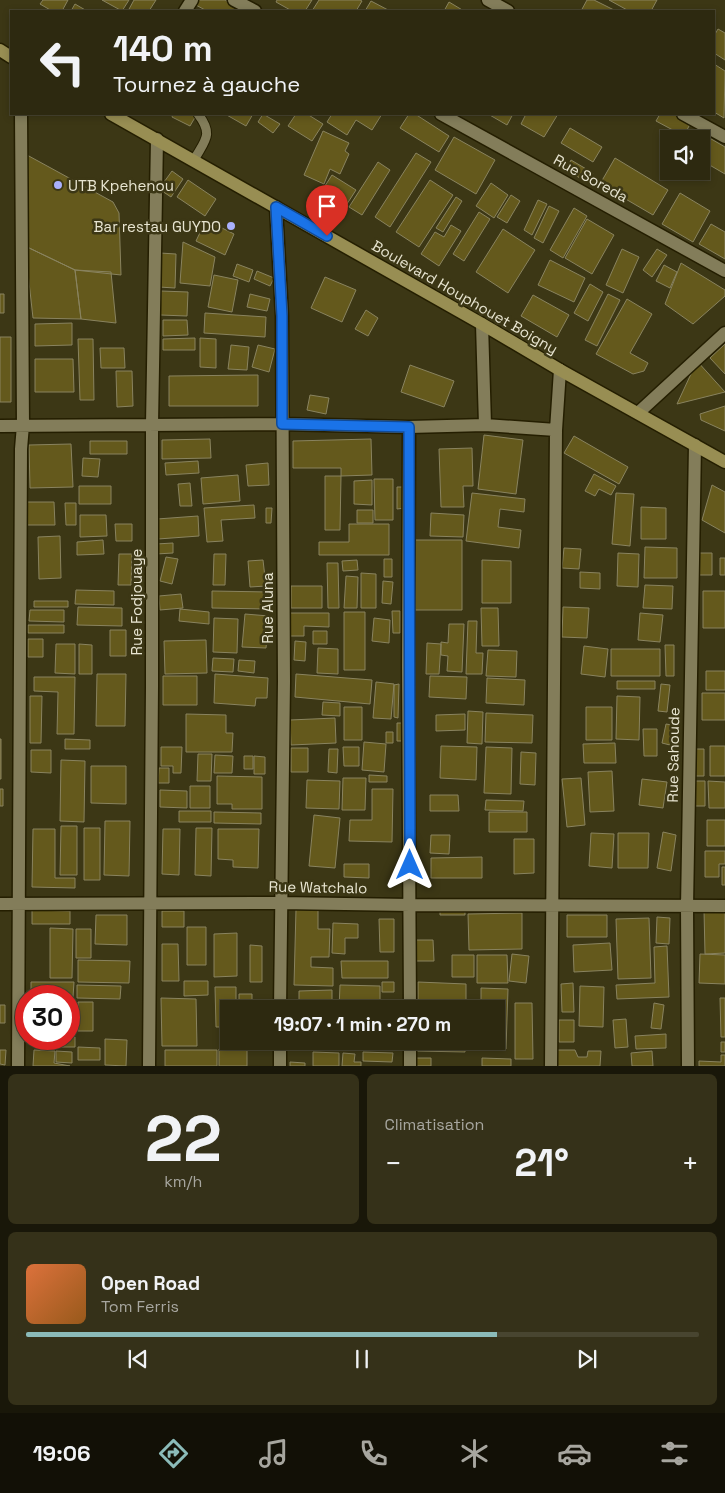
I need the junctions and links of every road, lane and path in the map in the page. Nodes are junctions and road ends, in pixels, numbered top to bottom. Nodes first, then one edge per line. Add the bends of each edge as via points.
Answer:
1 (234, 0) edge
2 (488, 0) edge
3 (253, 10) edge
4 (506, 10) edge
5 (20, 115) edge
6 (199, 115) edge
7 (443, 115) edge
8 (686, 115) edge
9 (126, 117) edge
10 (725, 137) edge
11 (157, 139) junction
12 (194, 160) junction
13 (276, 207) junction
14 (725, 271) edge
15 (482, 324) junction
16 (725, 333) edge
17 (560, 370) junction
18 (638, 412) junction
19 (152, 424) junction
20 (282, 424) junction
21 (23, 425) junction
22 (485, 425) junction
23 (0, 426) edge
24 (409, 427) junction
25 (556, 430) junction
26 (695, 445) junction
27 (725, 462) edge
28 (280, 902) junction
29 (151, 903) junction
30 (0, 904) edge
31 (19, 904) junction
32 (410, 905) junction
33 (553, 906) junction
34 (687, 906) junction
35 (725, 906) edge
36 (280, 1000) edge
37 (410, 1000) edge
38 (280, 1050) edge
39 (410, 1050) edge
40 (18, 1066) edge
41 (149, 1066) edge
42 (280, 1066) edge
43 (410, 1066) edge
44 (551, 1066) edge
45 (688, 1066) edge

1 - 3 street
2 - 4 street
5 - 21 street
6 - 12 lane via 207,128 207,136
7 - 14 street, Rue Soreda
8 - 10 street
9 - 11 street, Boulevard Houphouet Boigny
11 - 12 street, Boulevard Houphouet Boigny
11 - 19 street, Rue Fodjouaye
12 - 13 street, Boulevard Houphouet Boigny
13 - 15 street, Boulevard Houphouet Boigny
13 - 20 street, Rue Aluna via 282,316
15 - 17 street, Boulevard Houphouet Boigny
15 - 22 street
16 - 18 street
17 - 18 street, Boulevard Houphouet Boigny
17 - 25 street
18 - 26 street, Boulevard Houphouet Boigny
19 - 20 street
19 - 21 street
19 - 29 street, Rue Fodjouaye
20 - 24 street
20 - 28 street, Rue Aluna via 284,681
21 - 23 street
21 - 31 street
22 - 24 street
22 - 25 street
24 - 32 street
25 - 33 street
26 - 27 street, Boulevard Houphouet Boigny
26 - 34 street, Rue Sahoude
28 - 29 street, Rue Watchalo
28 - 32 street, Rue Watchalo
28 - 36 street, Rue Aluna
29 - 31 street, Rue Watchalo
29 - 41 street, Rue Fodjouaye
30 - 31 street, Rue Watchalo
31 - 40 street
32 - 33 street, Rue Watchalo
32 - 37 street
33 - 34 street, Rue Watchalo
33 - 44 street
34 - 35 street, Rue Watchalo
34 - 45 street, Rue Sahoude
38 - 42 street
39 - 43 street

